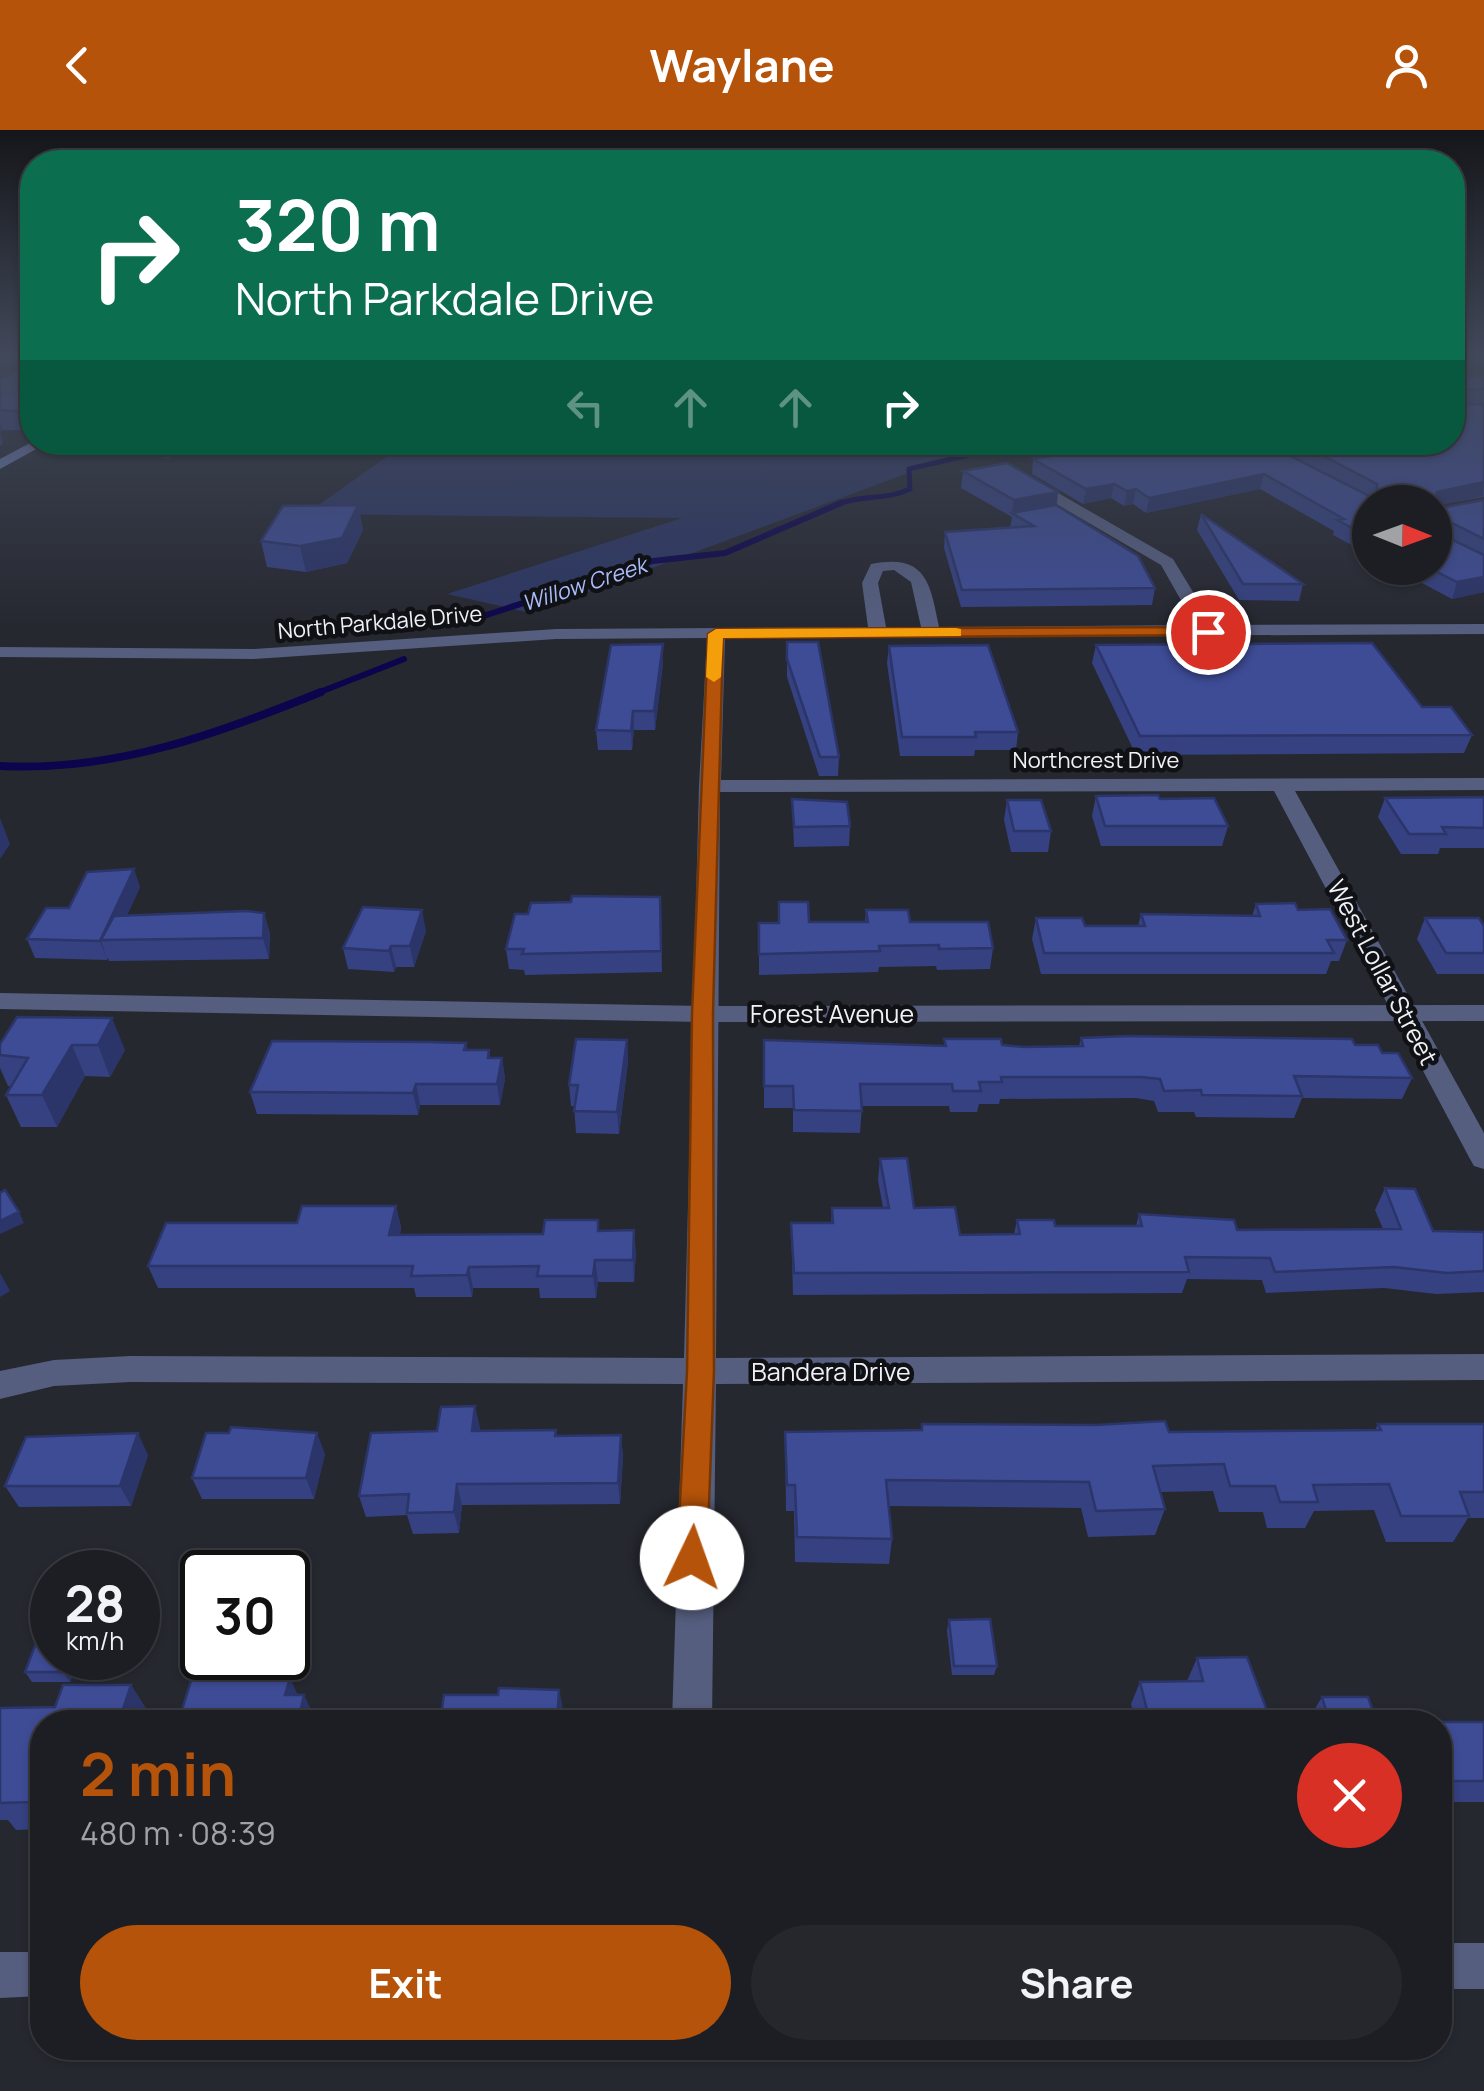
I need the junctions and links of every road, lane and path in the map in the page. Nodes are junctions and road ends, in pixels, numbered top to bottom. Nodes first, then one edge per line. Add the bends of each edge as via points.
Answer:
1 (1016, 475) edge
2 (1484, 629) edge
3 (1208, 632) junction
4 (878, 633) junction
5 (930, 633) junction
6 (716, 634) junction
7 (0, 652) edge
8 (1281, 784) junction
9 (1484, 784) edge
10 (709, 786) junction
11 (0, 1001) edge
12 (1484, 1012) edge
13 (1405, 1013) junction
14 (702, 1014) junction
15 (1484, 1159) edge
16 (1484, 1367) edge
17 (700, 1371) junction
18 (0, 1385) edge
19 (692, 1710) edge
20 (1452, 1966) edge
21 (1484, 1966) edge
22 (30, 1974) edge
23 (0, 1975) edge

1 - 3 street via 1167,562
2 - 3 street, North Parkdale Drive
3 - 5 street, North Parkdale Drive
4 - 5 street, North Parkdale Drive
4 - 5 street via 872,575 877,567 900,564 918,576
4 - 6 street, North Parkdale Drive
6 - 7 street, North Parkdale Drive via 504,635 240,655
6 - 10 street
8 - 9 street, Northcrest Drive
8 - 10 street, Northcrest Drive
8 - 13 street, West Lollar Street
10 - 14 street
11 - 14 street, Forest Avenue
12 - 13 street, Forest Avenue
13 - 14 street, Forest Avenue
13 - 15 street, West Lollar Street
14 - 17 street
16 - 17 street, Bandera Drive
17 - 18 street, Bandera Drive via 130,1369
17 - 19 street
20 - 21 street
22 - 23 street

